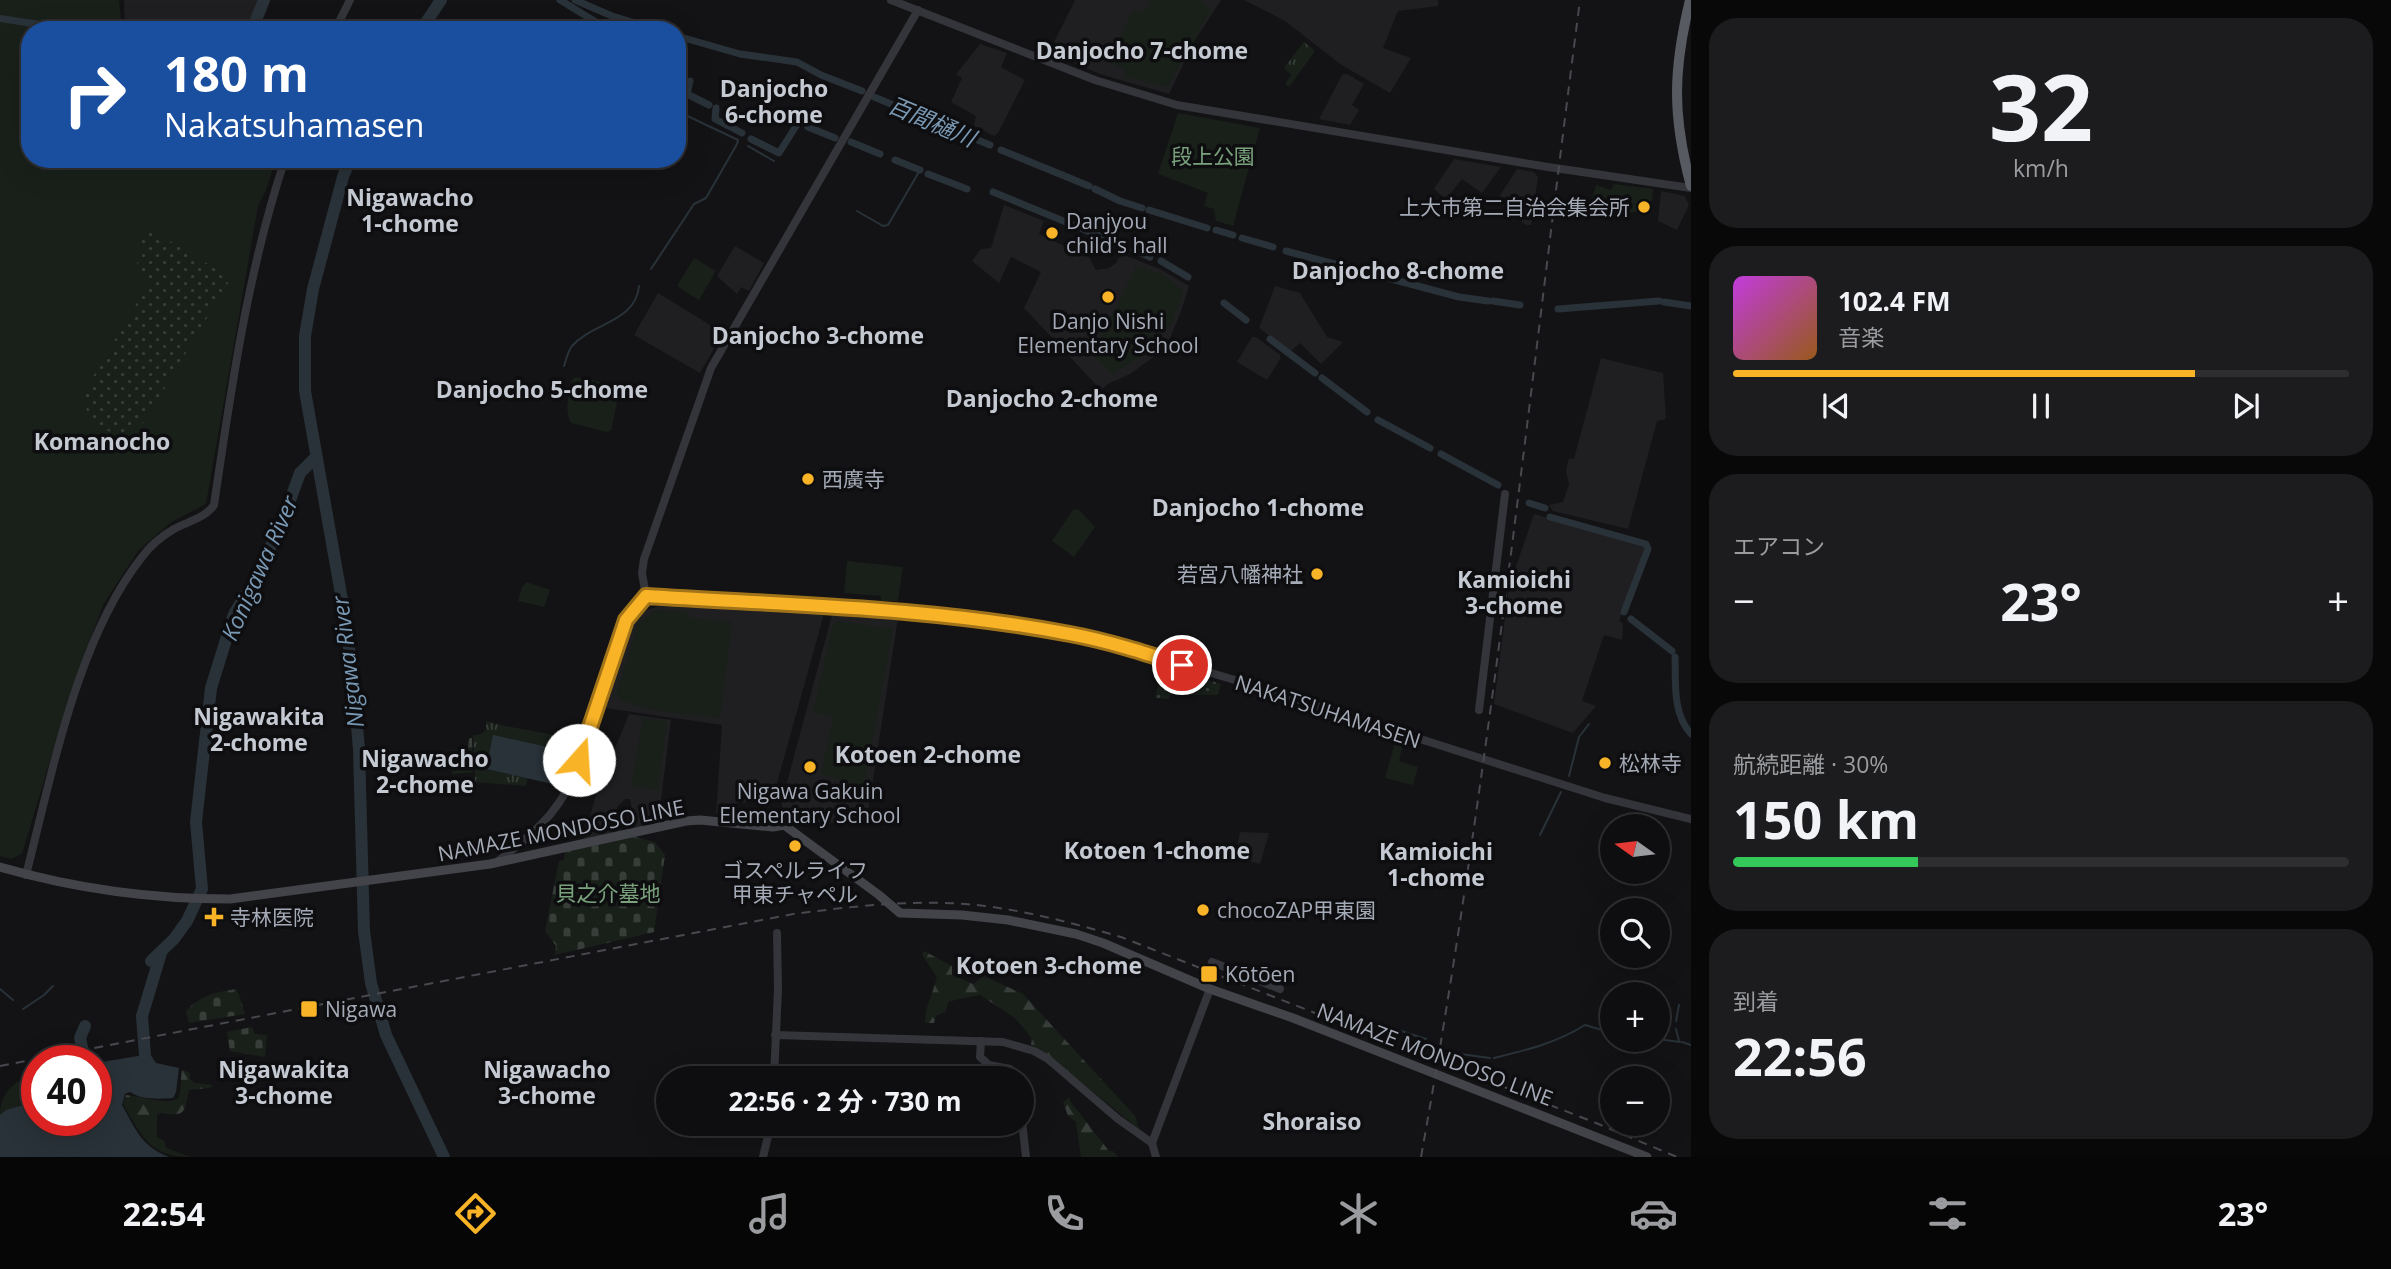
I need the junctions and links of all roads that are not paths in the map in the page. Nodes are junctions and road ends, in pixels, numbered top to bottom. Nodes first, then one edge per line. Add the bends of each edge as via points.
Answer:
1 (350, 0) edge
2 (891, 0) edge
3 (1690, 0) edge
4 (918, 10) junction
5 (340, 21) edge
6 (282, 168) edge
7 (1691, 187) edge
8 (1505, 494) dead end
9 (646, 596) junction
10 (1479, 710) dead end
11 (1691, 819) edge
12 (515, 848) junction
13 (524, 856) junction
14 (497, 862) junction
15 (0, 867) edge
16 (26, 875) junction
17 (777, 933) dead end
18 (1212, 962) dead end
19 (1210, 989) junction
20 (1280, 989) dead end
21 (775, 1035) junction
22 (981, 1041) junction
23 (774, 1066) edge
24 (994, 1066) edge
25 (768, 1136) edge
26 (1024, 1136) edge
27 (1152, 1143) junction
28 (763, 1157) edge
29 (1026, 1157) edge
30 (1156, 1157) edge
31 (1647, 1157) edge

1 - 5 street
2 - 4 street
3 - 7 highway via 1677,66 1676,108
4 - 7 street via 1096,80 1177,105
4 - 9 street via 706,380 644,559
6 - 16 street via 251,284 214,505 150,548 105,615 70,711
8 - 10 street
9 - 11 street, NAKATSUHAMASEN via 903,611 1069,633 1257,687 1605,798
9 - 12 street via 626,620 572,780 535,832
12 - 13 street
12 - 14 street
13 - 14 main road, NAMAZE MONDOSO LINE
13 - 19 main road, NAMAZE MONDOSO LINE via 686,821 784,825 900,913 993,918 1064,932 1110,946
14 - 16 main road, NAMAZE MONDOSO LINE via 230,899 122,891
15 - 16 main road, NAMAZE MONDOSO LINE
17 - 21 street
18 - 20 street
19 - 27 street
19 - 31 main road, NAMAZE MONDOSO LINE
21 - 22 street
21 - 23 street
22 - 24 street via 980,1057
22 - 27 street via 1021,1046 1048,1059
25 - 28 street
26 - 29 street
27 - 30 street

